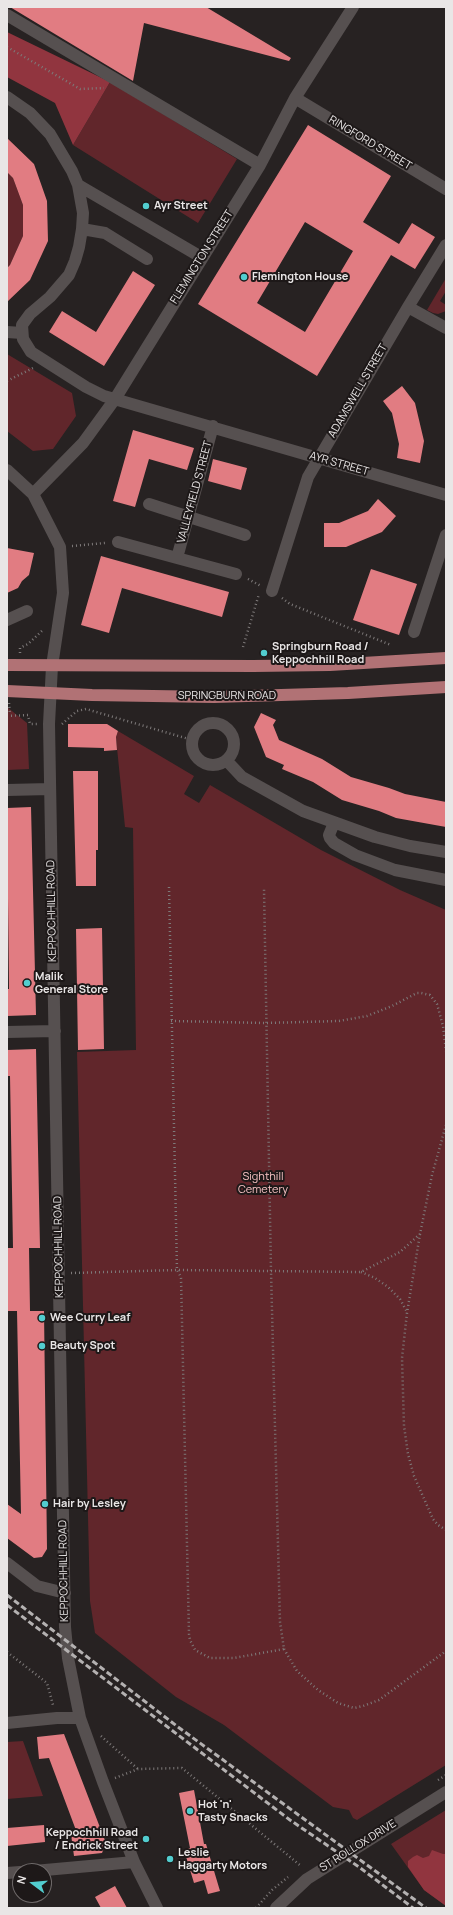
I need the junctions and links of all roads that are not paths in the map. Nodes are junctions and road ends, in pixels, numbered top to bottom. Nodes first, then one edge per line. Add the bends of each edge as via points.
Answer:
1 (353, 7) edge
2 (7, 15) edge
3 (7, 97) edge
4 (295, 98) junction
5 (260, 165) junction
6 (78, 185) junction
7 (446, 189) edge
8 (82, 229) junction
9 (446, 245) edge
10 (202, 257) junction
11 (147, 259) dead end
12 (408, 307) junction
13 (446, 327) edge
14 (7, 332) edge
15 (22, 333) junction
16 (115, 399) junction
17 (213, 426) junction
18 (319, 458) junction
19 (7, 470) edge
20 (33, 494) junction
21 (446, 495) edge
22 (149, 504) dead end
23 (188, 516) junction
24 (446, 534) edge
25 (245, 535) dead end
26 (118, 542) road end
27 (177, 558) junction
28 (236, 574) road end
29 (272, 592) road end
30 (27, 610) dead end
31 (7, 620) edge
32 (414, 632) dead end
33 (446, 658) edge
34 (7, 665) edge
35 (52, 666) junction
36 (446, 687) edge
37 (7, 691) edge
38 (50, 692) junction
39 (227, 761) junction
40 (50, 789) junction
41 (7, 790) edge
42 (334, 823) junction
43 (446, 852) edge
44 (446, 880) edge
45 (55, 1031) junction
46 (7, 1032) edge
47 (7, 1563) edge
48 (65, 1593) junction
49 (80, 1718) junction
50 (7, 1723) edge
51 (446, 1792) edge
52 (134, 1862) junction
53 (52, 1869) edge
54 (157, 1908) edge
55 (276, 1908) edge

1 - 4 street, FLEMINGTON STREET
2 - 5 street
3 - 6 street via 42,124 58,147
4 - 5 street, FLEMINGTON STREET
4 - 7 street, RINGFORD STREET
5 - 10 street, FLEMINGTON STREET
6 - 8 street via 83,213
6 - 10 street
8 - 11 street via 104,233
8 - 15 street via 69,275 25,320
9 - 12 street, ADAMSWELL STREET
10 - 16 street, FLEMINGTON STREET
12 - 13 street
12 - 18 street, ADAMSWELL STREET
14 - 15 street
15 - 16 street, AYR STREET via 22,339 31,352 98,393
16 - 17 street, AYR STREET
16 - 20 street, FLEMINGTON STREET via 83,443
17 - 18 street, AYR STREET
17 - 23 street, VALLEYFIELD STREET
18 - 21 street, AYR STREET
18 - 29 street, ADAMSWELL STREET via 308,477
19 - 20 street
20 - 35 street, KEPPOCHHILL ROAD via 60,547 64,593
22 - 23 street
23 - 25 street
23 - 27 street, VALLEYFIELD STREET
24 - 32 street
26 - 27 street, VALLEYFIELD STREET
27 - 28 street, VALLEYFIELD STREET
30 - 31 street
33 - 35 main road via 322,665
34 - 35 main road
35 - 38 street, KEPPOCHHILL ROAD
36 - 38 main road, SPRINGBURN ROAD via 228,697
37 - 38 main road, SPRINGBURN ROAD
38 - 40 street, KEPPOCHHILL ROAD
39 - 39 street via 235,748 232,734 228,728 214,723 206,724 195,733 192,740 195,754 203,763 215,766
39 - 42 street via 242,777 292,806
40 - 41 street
40 - 45 street, KEPPOCHHILL ROAD
42 - 43 street via 391,842
42 - 44 street via 330,838 355,855 406,873
45 - 46 street
45 - 48 street, KEPPOCHHILL ROAD
47 - 48 street via 37,1586
48 - 49 street, KEPPOCHHILL ROAD via 65,1626
49 - 50 street
49 - 52 street, KEPPOCHHILL ROAD
51 - 55 street, ST ROLLOX DRIVE via 316,1872 298,1885
52 - 53 street
52 - 54 street, KEPPOCHHILL ROAD

